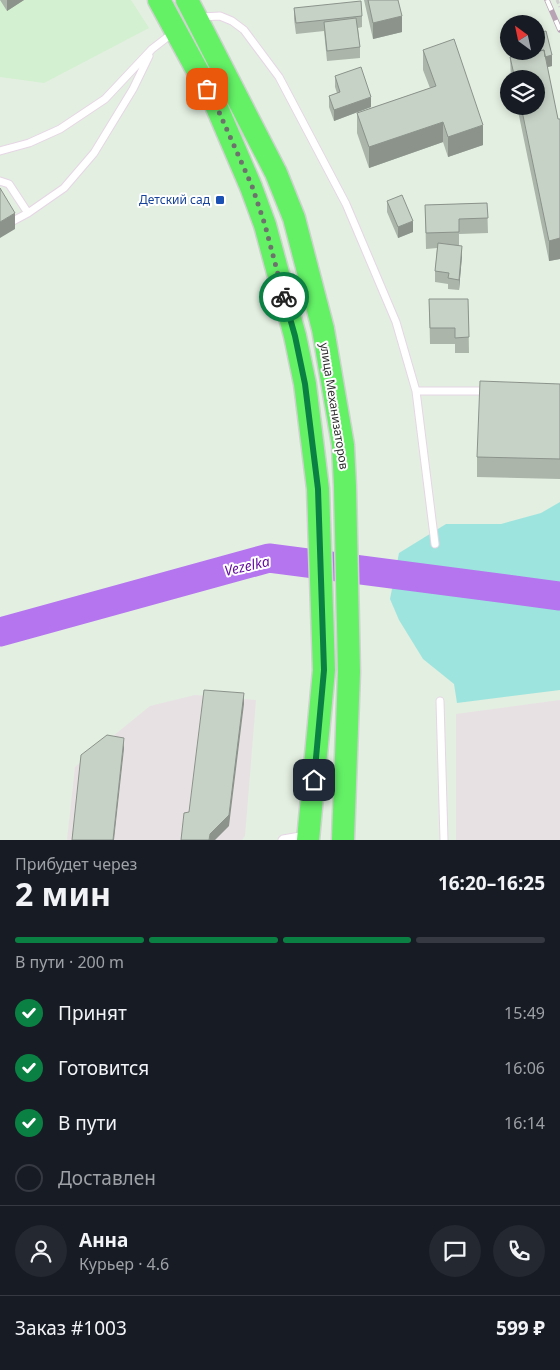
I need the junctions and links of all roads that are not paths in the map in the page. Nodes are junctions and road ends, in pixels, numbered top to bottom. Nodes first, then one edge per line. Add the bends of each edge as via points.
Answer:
1 (159, 0) edge
2 (187, 19) edge
3 (152, 49) junction
4 (0, 151) edge
5 (0, 181) edge
6 (28, 213) junction
7 (0, 228) edge
8 (416, 391) junction
9 (496, 391) edge
10 (436, 544) dead end
11 (440, 701) dead end
12 (309, 837) edge
13 (282, 840) edge
14 (342, 840) edge
15 (444, 840) edge

1 - 2 main road, улица Механизаторов
2 - 3 lane
2 - 8 lane via 220,16 232,21 244,30 279,77 346,204 396,322
2 - 12 main road, улица Механизаторов via 215,103 252,186 265,225 305,384 318,489 324,670
2 - 14 main road, улица Механизаторов via 276,173 294,218 323,329 343,445 345,486 349,672
3 - 4 lane via 105,99 60,129
3 - 6 lane via 133,89 94,153 64,188
5 - 6 lane via 9,184
6 - 7 lane
8 - 9 lane
8 - 10 lane
11 - 15 lane
12 - 13 lane

